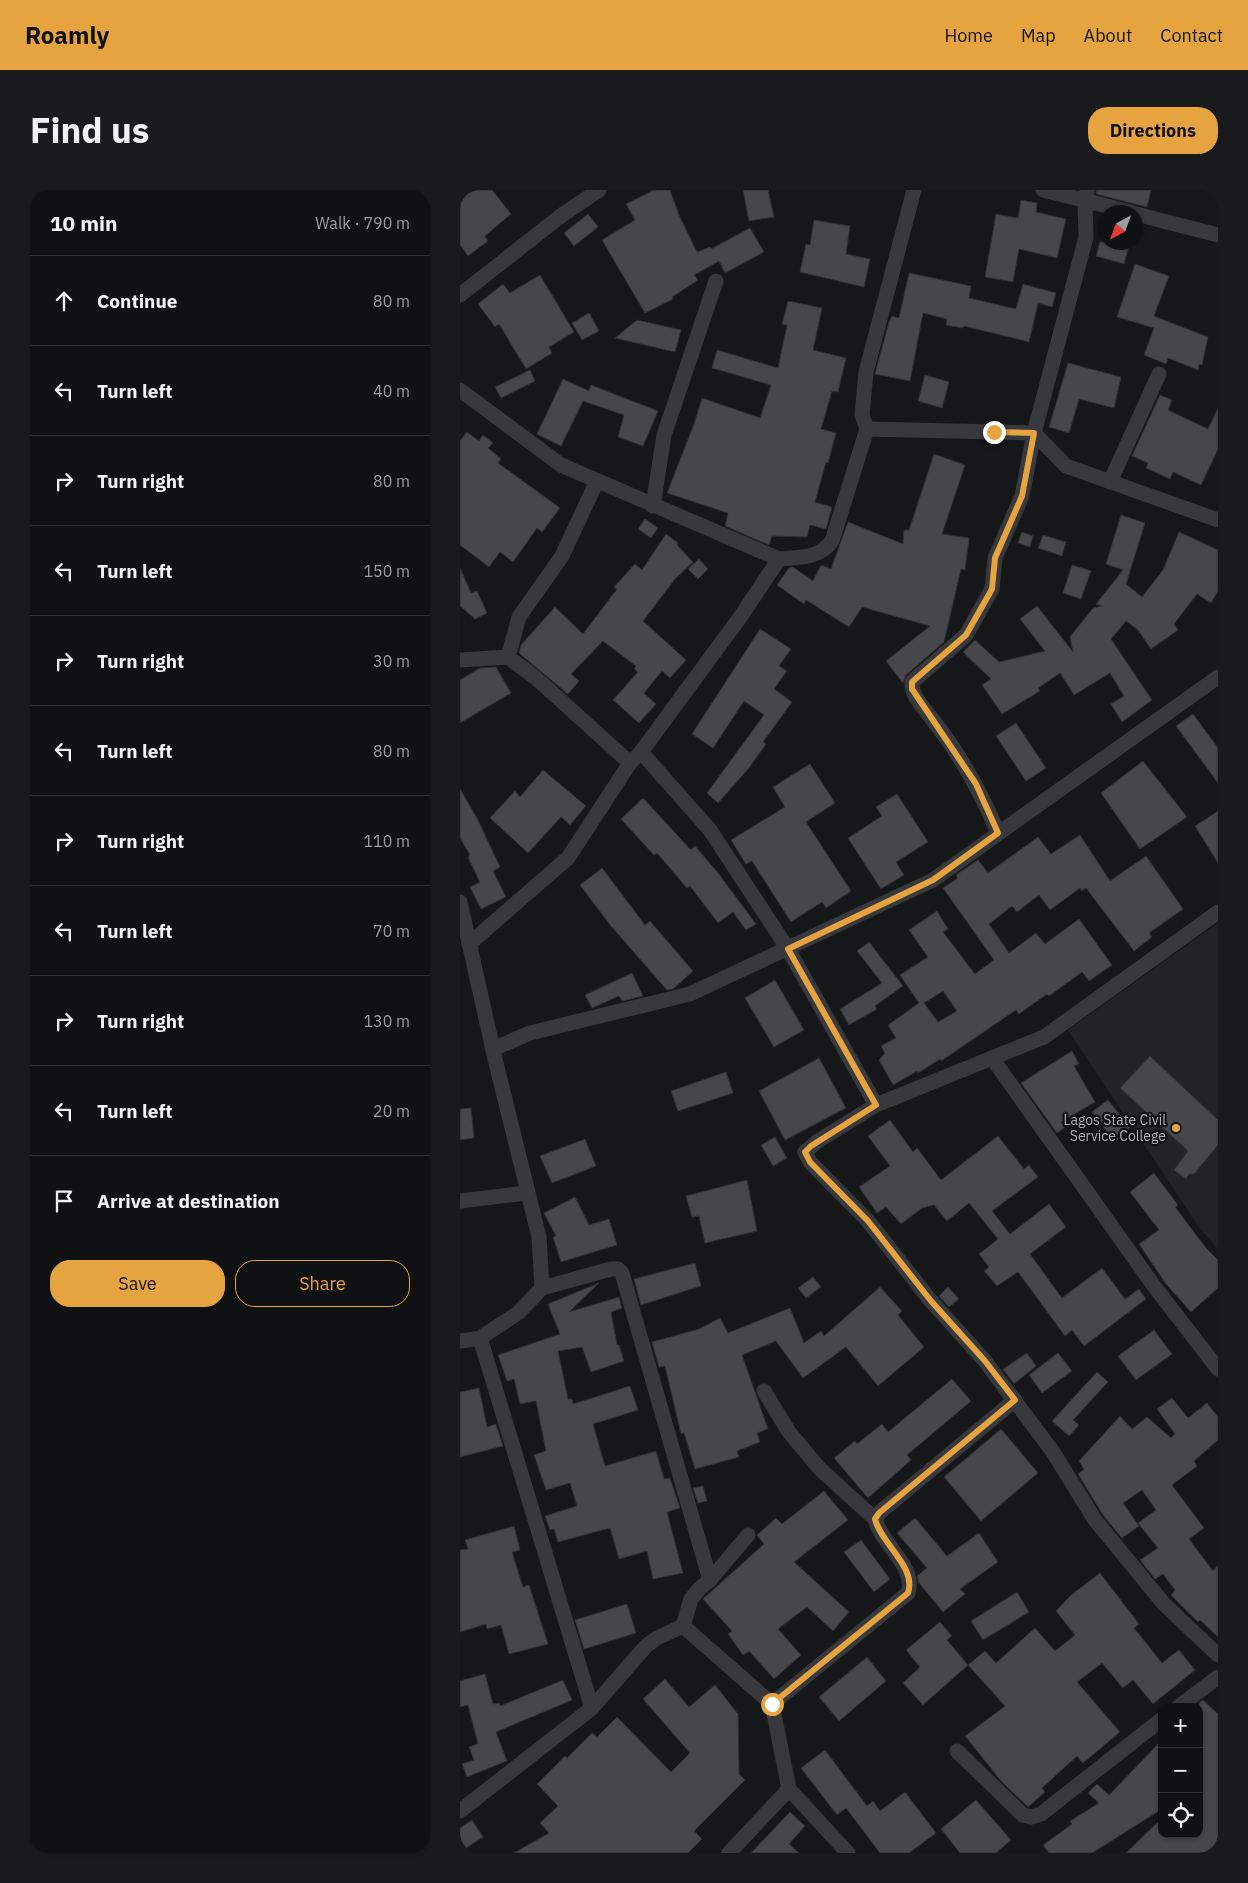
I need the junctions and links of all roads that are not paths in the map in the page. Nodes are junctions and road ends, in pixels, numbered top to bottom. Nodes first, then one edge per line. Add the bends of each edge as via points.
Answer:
1 (599, 190) edge
2 (914, 190) edge
3 (1043, 190) edge
4 (1086, 195) edge
5 (1112, 205) edge
6 (1143, 216) edge
7 (1218, 235) edge
8 (716, 281) dead end
9 (460, 295) edge
10 (1159, 374) dead end
11 (460, 390) edge
12 (867, 429) junction
13 (1034, 433) junction
14 (597, 481) junction
15 (1110, 482) junction
16 (653, 506) junction
17 (1218, 520) edge
18 (778, 559) junction
19 (508, 657) junction
20 (460, 660) edge
21 (1218, 677) edge
22 (636, 758) junction
23 (998, 833) junction
24 (460, 902) edge
25 (1218, 912) edge
26 (469, 944) junction
27 (788, 949) junction
28 (493, 1049) junction
29 (992, 1058) junction
30 (876, 1105) junction
31 (527, 1193) junction
32 (460, 1200) edge
33 (542, 1288) junction
34 (480, 1338) junction
35 (460, 1342) edge
36 (1218, 1369) edge
37 (764, 1391) dead end
38 (1015, 1400) junction
39 (875, 1519) junction
40 (748, 1534) dead end
41 (710, 1580) junction
42 (683, 1626) junction
43 (1218, 1655) edge
44 (1218, 1677) edge
45 (1183, 1703) edge
46 (772, 1704) junction
47 (592, 1708) junction
48 (1158, 1721) edge
49 (957, 1751) dead end
50 (790, 1789) junction
51 (460, 1811) edge
52 (729, 1853) edge
53 (848, 1853) edge

1 - 9 street via 562,214
2 - 12 street via 866,372 862,415
3 - 4 street
4 - 5 street
4 - 13 street via 1086,236
6 - 7 street
8 - 16 street via 664,435
10 - 15 street
11 - 14 street via 562,465
12 - 13 street
12 - 18 street via 832,542 817,555
13 - 15 street via 1066,466
13 - 23 street via 1022,496 995,558 992,589 966,635 912,682 912,689 976,784
14 - 16 street
14 - 19 street via 562,556 519,617
15 - 17 street
16 - 18 street
18 - 22 street via 741,616
19 - 20 street
19 - 22 street
21 - 23 street
22 - 26 street via 568,858
22 - 27 street via 710,830
23 - 27 street via 933,880
24 - 26 street
25 - 29 street via 1044,1037
26 - 28 street
27 - 28 street via 690,994 530,1033
27 - 30 street
28 - 31 street
29 - 30 street
29 - 36 street via 1154,1286
30 - 38 street via 805,1152 810,1162 868,1221
31 - 32 street
31 - 33 street via 539,1237
33 - 34 street via 518,1313
33 - 41 street via 611,1269 622,1273
34 - 35 street
34 - 47 street
37 - 39 street via 789,1432 820,1469
38 - 39 street
38 - 43 street via 1053,1452 1095,1520 1164,1604
39 - 46 street via 882,1536 907,1573 908,1593
40 - 41 street
41 - 42 street via 691,1599
42 - 46 street
42 - 47 street via 646,1646
44 - 45 street
46 - 50 street
47 - 51 street
48 - 49 street via 1041,1814 1031,1817 1023,1815
50 - 52 street
50 - 53 street

